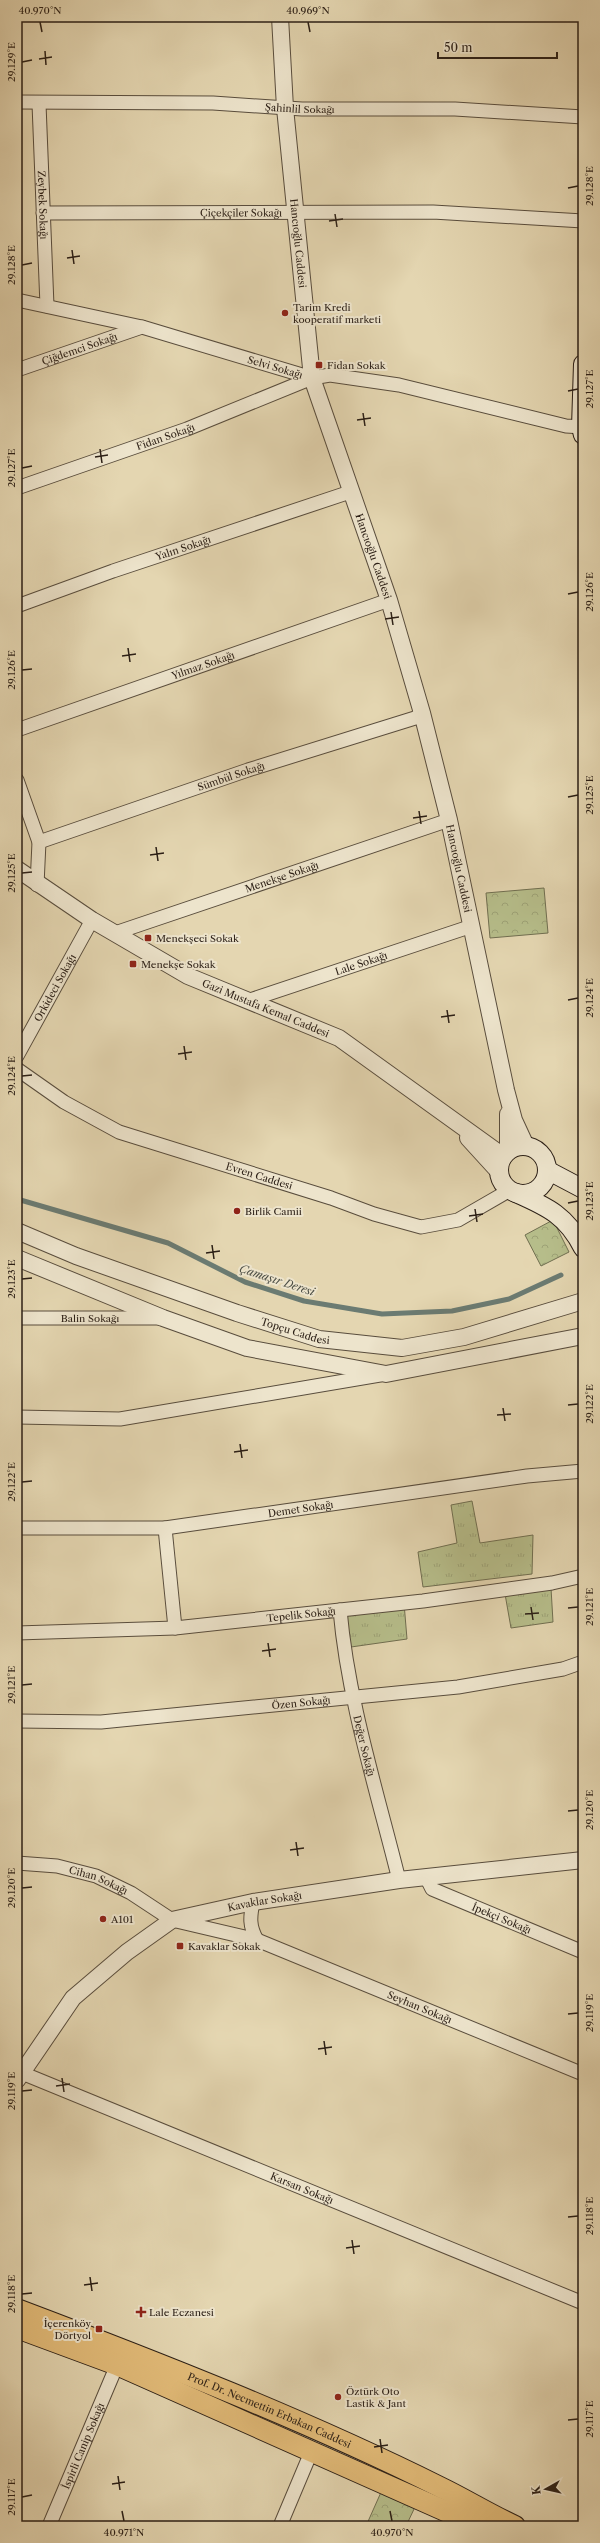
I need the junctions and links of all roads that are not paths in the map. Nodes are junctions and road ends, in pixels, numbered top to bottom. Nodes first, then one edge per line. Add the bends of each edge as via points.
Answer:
1 (280, 17) edge
2 (17, 102) edge
3 (39, 104) junction
4 (285, 108) junction
5 (583, 117) edge
6 (43, 213) junction
7 (295, 214) junction
8 (583, 221) edge
9 (17, 300) edge
10 (47, 306) junction
11 (142, 328) junction
12 (583, 364) edge
13 (17, 370) edge
14 (312, 378) junction
15 (582, 430) edge
16 (17, 488) edge
17 (350, 492) junction
18 (389, 600) junction
19 (17, 606) edge
20 (422, 713) junction
21 (17, 730) edge
22 (17, 780) edge
23 (449, 820) junction
24 (39, 842) junction
25 (17, 870) edge
26 (37, 885) junction
27 (92, 920) junction
28 (472, 926) junction
29 (116, 933) junction
30 (250, 1000) junction
31 (17, 1056) edge
32 (17, 1069) edge
33 (506, 1090) junction
34 (526, 1146) junction
35 (503, 1160) junction
36 (547, 1170) junction
37 (583, 1189) edge
38 (513, 1191) junction
39 (17, 1231) edge
40 (583, 1248) edge
41 (17, 1258) edge
42 (583, 1301) edge
43 (17, 1318) edge
44 (163, 1318) junction
45 (583, 1336) edge
46 (386, 1374) junction
47 (17, 1417) edge
48 (583, 1470) edge
49 (17, 1528) edge
50 (165, 1528) junction
51 (583, 1576) edge
52 (340, 1610) junction
53 (175, 1628) junction
54 (17, 1633) edge
55 (583, 1662) edge
56 (354, 1697) junction
57 (17, 1721) edge
58 (583, 1860) edge
59 (17, 1863) edge
60 (426, 1877) junction
61 (399, 1880) junction
62 (253, 1902) junction
63 (172, 1920) junction
64 (257, 1940) junction
65 (583, 1952) edge
66 (583, 2074) edge
67 (18, 2075) edge
68 (583, 2303) edge
69 (17, 2309) edge
70 (17, 2328) edge
71 (117, 2365) junction
72 (312, 2450) junction
73 (49, 2526) edge
74 (280, 2526) edge
75 (479, 2526) edge
76 (515, 2526) edge

1 - 4 street, Hancıoğlu Caddesi
2 - 3 street, Şahinlil Sokağı
3 - 4 street, Şahinlil Sokağı via 213,103
3 - 6 street, Zeybek Sokağı
4 - 5 street, Şahinlil Sokağı via 455,109
4 - 7 street, Hancıoğlu Caddesi
6 - 7 street, Çiçekçiler Sokağı
6 - 10 street, Zeybek Sokağı
7 - 8 street, Çiçekçiler Sokağı via 433,212
7 - 14 street, Hancıoğlu Caddesi
9 - 10 street, Selvi Sokağı
10 - 11 street, Selvi Sokağı
11 - 13 street, Çiğdemci Sokağı
11 - 14 street, Selvi Sokağı
12 - 15 main road
14 - 15 street, Selvi Sokağı via 330,375 399,385
14 - 16 street, Fidan Sokağı via 187,429
14 - 17 street, Hancıoğlu Caddesi
17 - 18 street, Hancıoğlu Caddesi
17 - 19 street, Yalın Sokağı via 113,571
18 - 20 street, Hancıoğlu Caddesi
18 - 21 street, Yılmaz Sokağı
20 - 23 street, Hancıoğlu Caddesi
20 - 24 street, Sümbül Sokağı via 414,718 248,770
22 - 24 street
23 - 28 street, Hancıoğlu Caddesi
23 - 29 street, Menekşe Sokağı
24 - 26 street
25 - 26 street, Gazi Mustafa Kemal Caddesi
26 - 27 street, Gazi Mustafa Kemal Caddesi
27 - 29 street, Gazi Mustafa Kemal Caddesi
27 - 31 street, Orkideci Sokağı
28 - 30 street, Lale Sokağı
28 - 33 street, Hancıoğlu Caddesi
29 - 30 street, Gazi Mustafa Kemal Caddesi via 188,976
30 - 35 street, Gazi Mustafa Kemal Caddesi via 339,1038 448,1116
32 - 38 street, Evren Caddesi via 64,1102 119,1132 421,1227 458,1220
33 - 34 street, Hancıoğlu Caddesi via 514,1120
33 - 35 street, Hancıoğlu Caddesi via 509,1127
34 - 35 main road
34 - 36 main road via 542,1155
35 - 38 main road via 505,1185
36 - 37 main road
36 - 38 main road via 542,1184 537,1189 531,1192
38 - 40 main road via 556,1213 574,1230
39 - 42 street, Topçu Caddesi via 76,1256 319,1339 402,1348 464,1337
41 - 44 street
43 - 44 street, Balin Sokağı
44 - 46 street via 247,1348
45 - 46 street
46 - 47 street via 120,1419
48 - 50 street, Demet Sokağı
49 - 50 street, Demet Sokağı
50 - 53 street
51 - 52 street, Tepelik Sokağı via 552,1583
52 - 53 street, Tepelik Sokağı
52 - 56 street, Değer Sokağı via 344,1648
53 - 54 street, Tepelik Sokağı
55 - 56 street, Özen Sokağı via 563,1669 458,1687
56 - 57 street, Özen Sokağı via 101,1722
56 - 61 street, Değer Sokağı
58 - 60 street, Kavaklar Sokağı
59 - 63 street, Cihan Sokağı via 58,1866 96,1876 131,1893
60 - 61 street, Kavaklar Sokağı
60 - 65 street, İpekçi Sokağı via 432,1889
61 - 62 street, Kavaklar Sokağı
62 - 63 street, Kavaklar Sokağı
62 - 64 street via 250,1918
63 - 64 street, Seyhan Sokağı
63 - 67 street, Kavaklar Sokağı via 127,1952 73,1998
64 - 66 street, Seyhan Sokağı
67 - 68 street, Karsan Sokağı
69 - 76 main road, Prof. Dr. Necmettin Erbakan Caddesi via 124,2349 321,2432 440,2486
70 - 71 main road, Prof. Dr. Necmettin Erbakan Caddesi
71 - 72 main road, Prof. Dr. Necmettin Erbakan Caddesi
71 - 73 street, İspirli Canip Sokağı
72 - 74 street
72 - 75 main road, Prof. Dr. Necmettin Erbakan Caddesi

